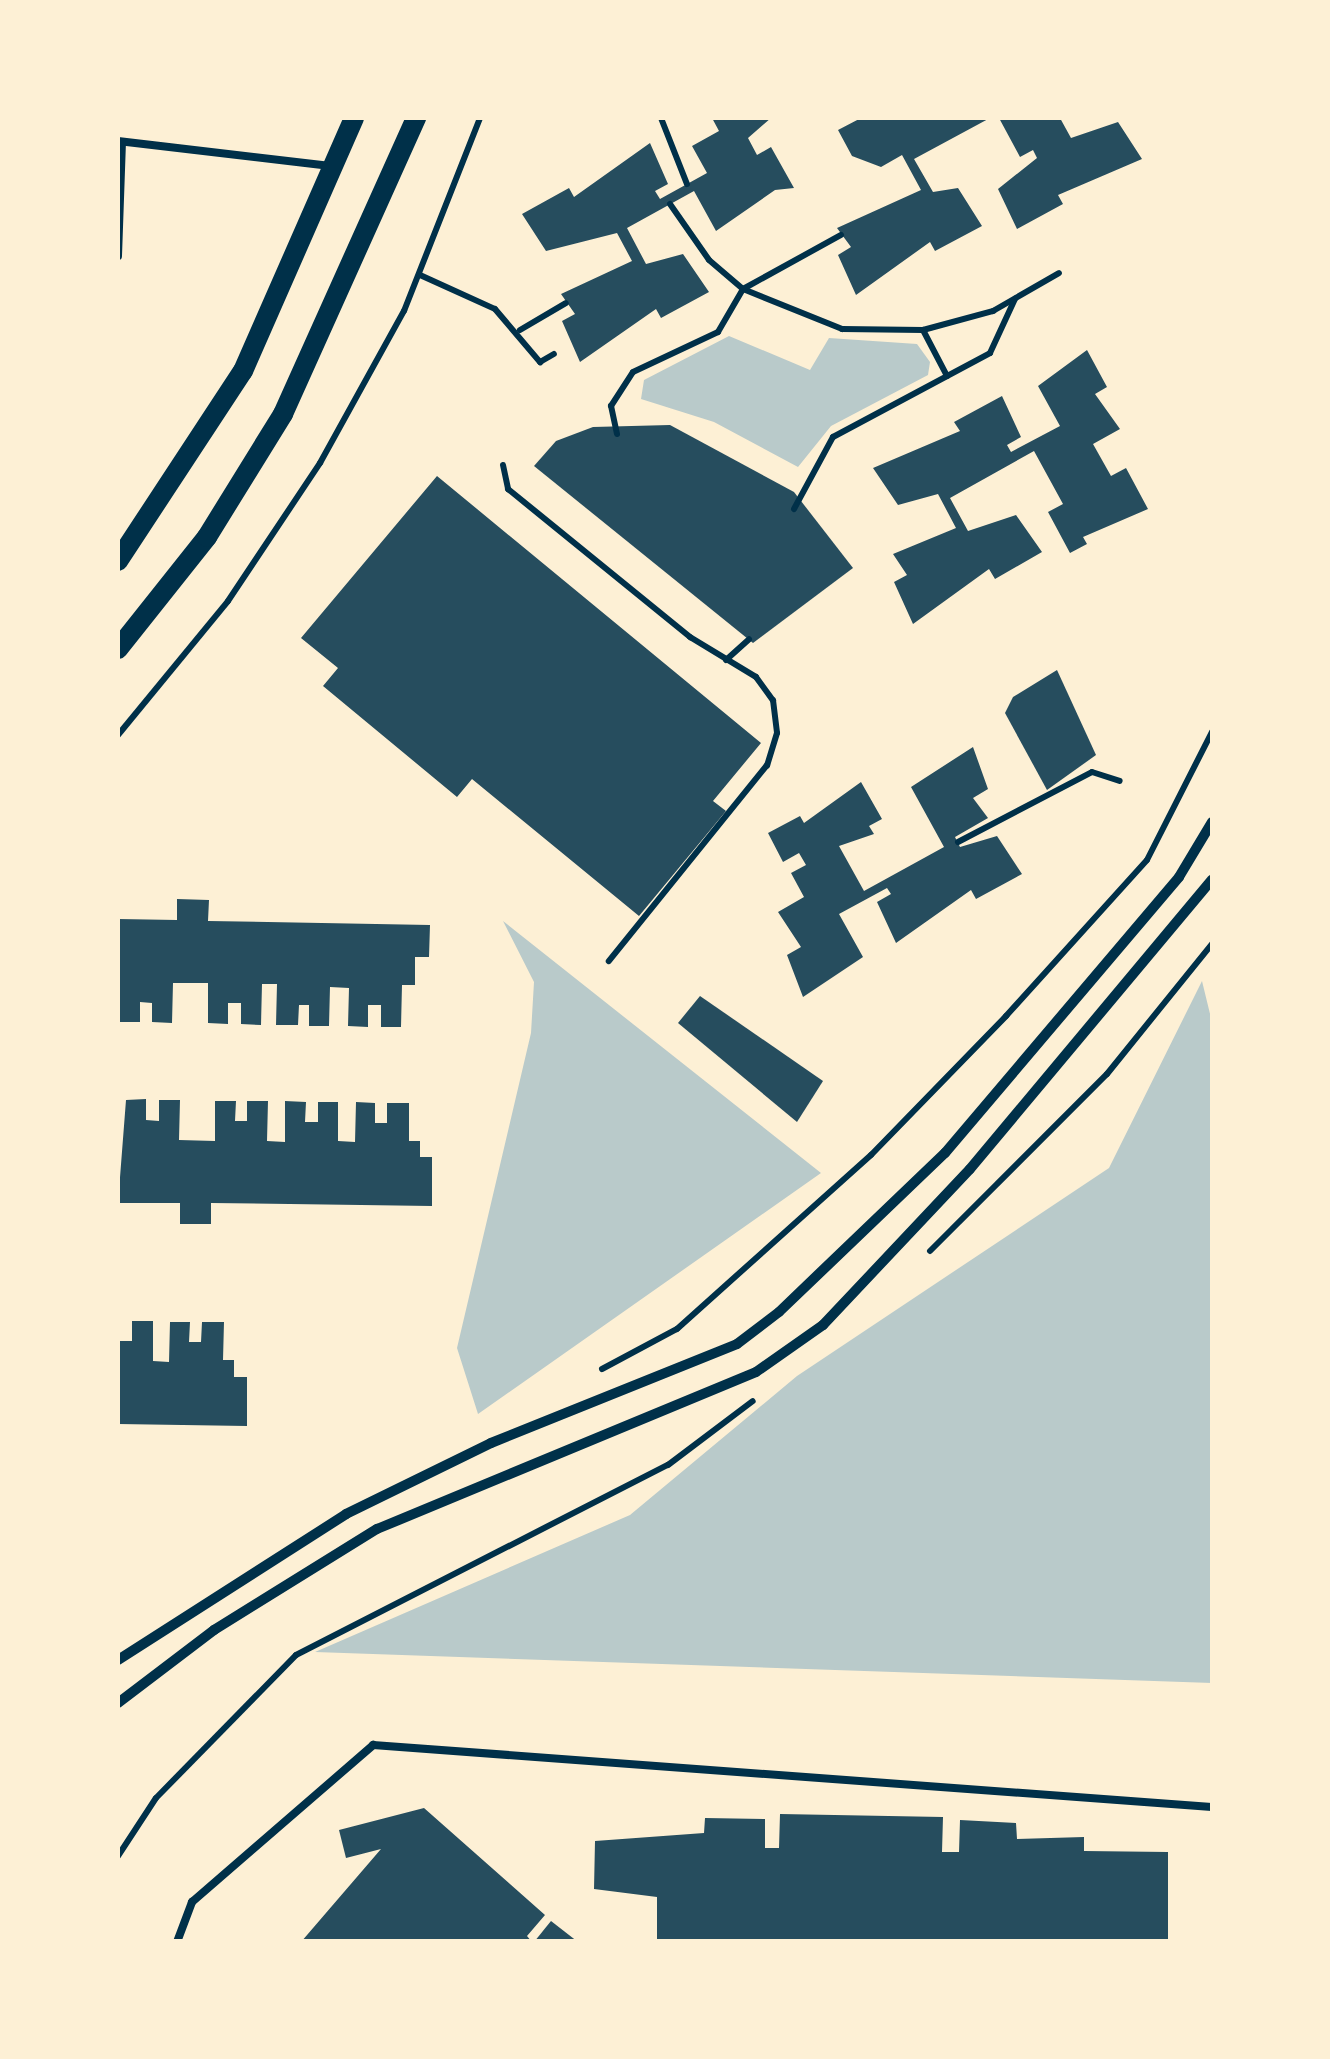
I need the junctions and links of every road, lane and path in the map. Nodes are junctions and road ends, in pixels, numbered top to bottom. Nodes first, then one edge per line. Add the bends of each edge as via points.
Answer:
1 (354, 118) edge
2 (416, 118) edge
3 (480, 118) edge
4 (661, 118) edge
5 (120, 142) edge
6 (336, 167) junction
7 (687, 184) dead end
8 (670, 204) dead end
9 (841, 235) dead end
10 (118, 256) edge
11 (1060, 273) dead end
12 (420, 275) junction
13 (744, 289) junction
14 (1016, 298) junction
15 (566, 303) dead end
16 (520, 330) junction
17 (922, 330) junction
18 (554, 354) dead end
19 (947, 376) junction
20 (616, 434) dead end
21 (503, 465) dead end
22 (794, 509) dead end
23 (118, 562) edge
24 (750, 639) dead end
25 (118, 649) edge
26 (726, 660) junction
27 (1212, 732) edge
28 (118, 735) edge
29 (1120, 781) dead end
30 (1212, 822) edge
31 (958, 842) dead end
32 (1212, 880) edge
33 (609, 961) dead end
34 (595, 1372) dead end
35 (118, 1660) edge
36 (118, 1703) edge
37 (1212, 1806) edge
38 (177, 1942) edge

1 - 6 main road
2 - 25 main road via 284,414 207,536
3 - 12 path
4 - 7 path
5 - 6 lane
5 - 10 lane
6 - 23 main road via 243,370
8 - 13 path via 709,260
9 - 13 path
11 - 14 path
12 - 16 path
12 - 28 path via 320,463 228,601
13 - 17 path via 842,329
13 - 20 path via 718,332 633,372 611,406
14 - 17 path
14 - 19 path via 990,352
15 - 16 path
16 - 18 path via 540,362
17 - 19 path
19 - 22 path via 833,437
21 - 26 path via 508,488
24 - 26 path
26 - 33 path via 773,700 777,733 767,765
27 - 34 path via 1147,860 1006,1016 871,1154 677,1329
29 - 31 path via 1092,772
30 - 35 street via 1179,877 945,1153 779,1312 737,1344 491,1443 346,1514
32 - 36 street via 970,1169 823,1326 756,1372 377,1529 214,1630
37 - 38 lane via 373,1744 192,1902

